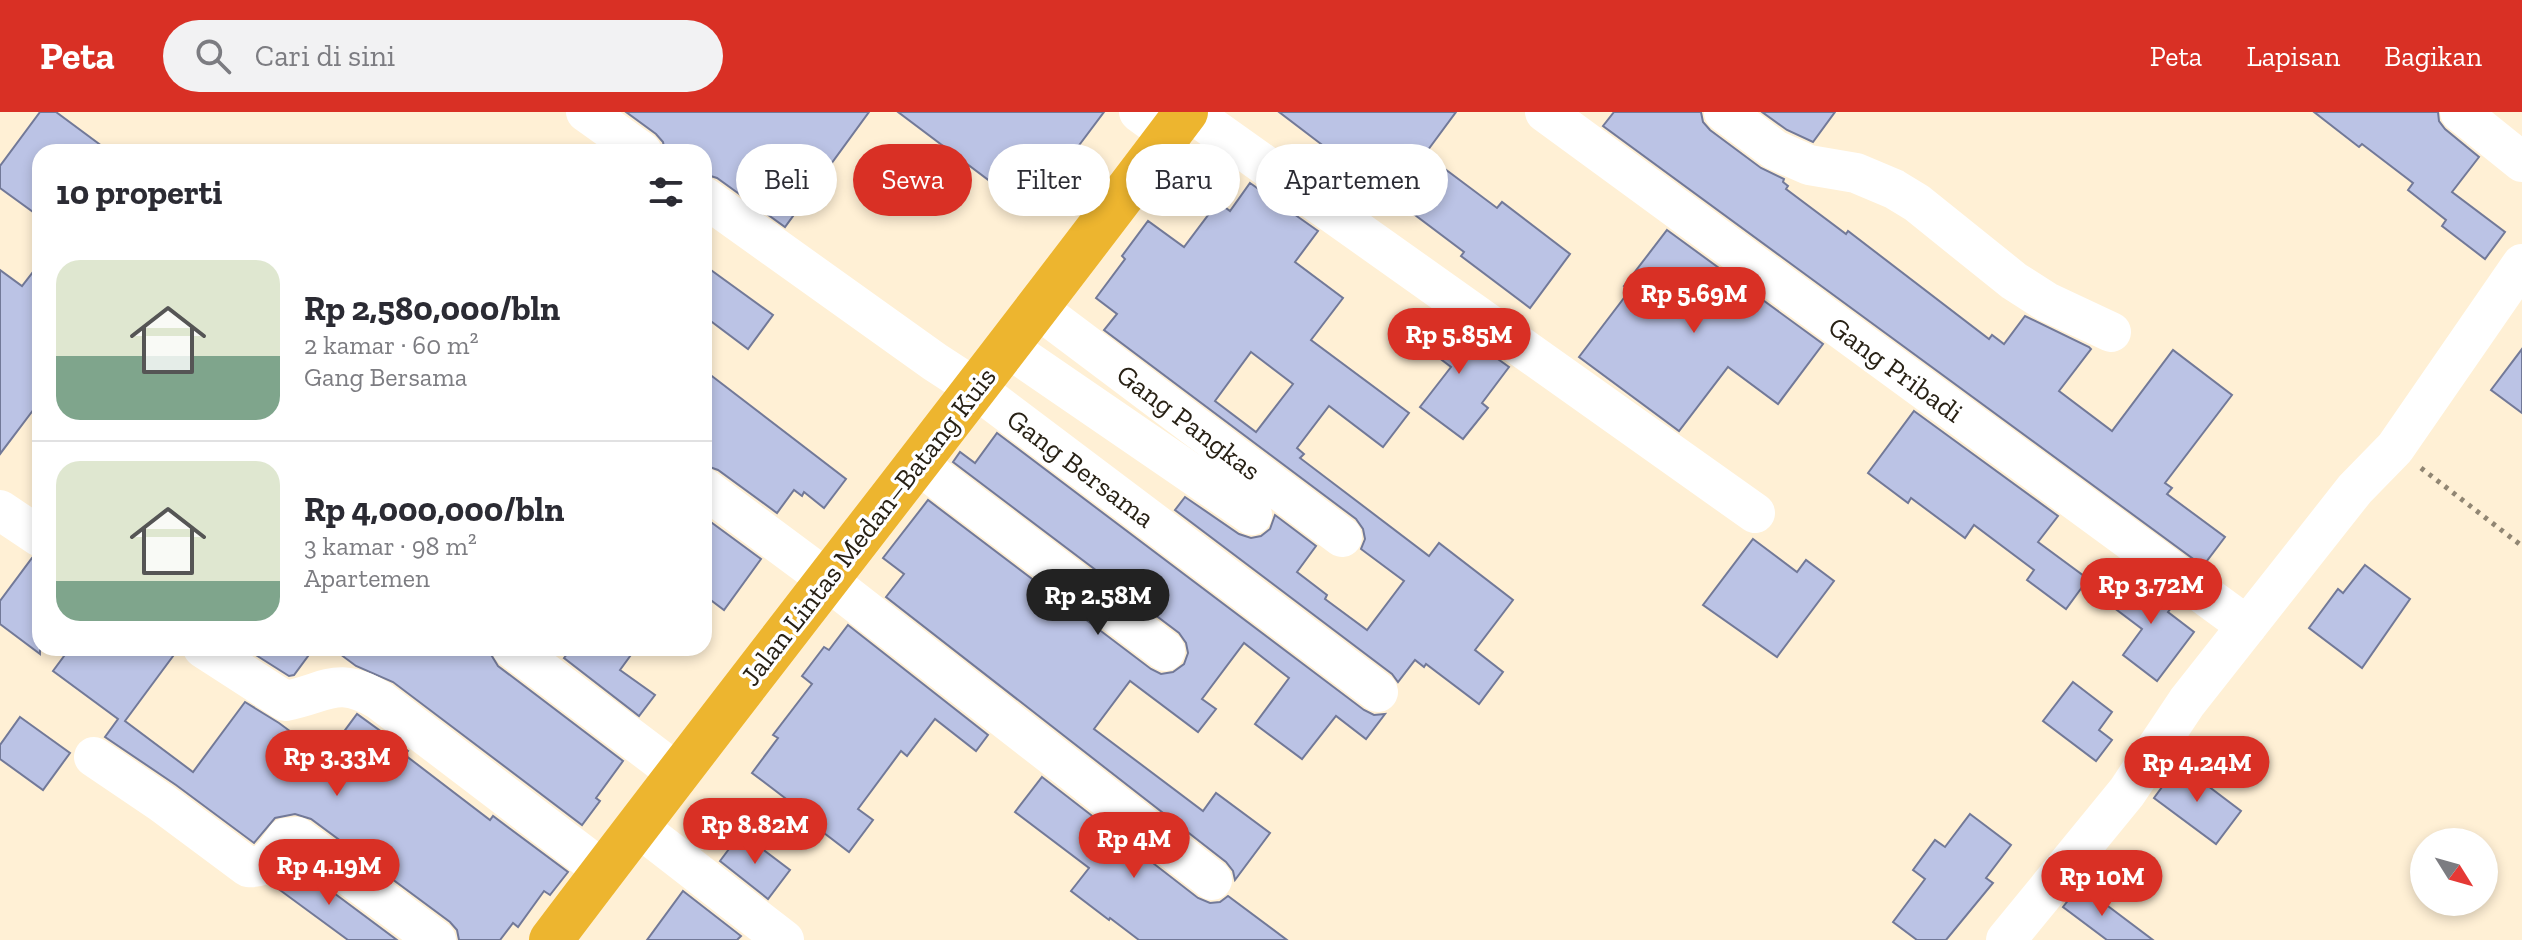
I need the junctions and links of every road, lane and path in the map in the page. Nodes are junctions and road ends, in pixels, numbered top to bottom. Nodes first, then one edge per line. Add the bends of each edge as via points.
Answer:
1 (586, 112) edge
2 (1545, 112) edge
3 (1724, 112) edge
4 (2460, 112) edge
5 (1171, 118) edge
6 (631, 144) edge
7 (2522, 162) edge
8 (712, 203) edge
9 (2522, 264) edge
10 (1037, 308) junction
11 (2111, 332) dead end
12 (1007, 347) junction
13 (975, 388) junction
14 (2395, 448) junction
15 (918, 464) junction
16 (712, 494) edge
17 (0, 510) edge
18 (1755, 513) dead end
19 (1252, 515) dead end
20 (32, 532) edge
21 (1342, 537) dead end
22 (2522, 546) edge
23 (825, 580) junction
24 (2247, 626) junction
25 (1165, 651) dead end
26 (215, 656) edge
27 (523, 656) edge
28 (1378, 692) dead end
29 (94, 757) dead end
30 (677, 773) junction
31 (637, 826) junction
32 (604, 871) junction
33 (1212, 880) dead end
34 (436, 940) edge
35 (551, 940) edge
36 (784, 940) edge
37 (2006, 940) edge

1 - 6 street
2 - 24 street, Gang Pribadi
3 - 11 street via 1775,150 1894,189 2014,281
4 - 7 street
5 - 10 highway, Jalan Lintas Medan–Batang Kuis
5 - 18 street
8 - 13 street, Gang Bersama
9 - 14 street
10 - 12 highway, Jalan Lintas Medan–Batang Kuis
10 - 21 street, Gang Pangkas
12 - 13 highway, Jalan Lintas Medan–Batang Kuis
12 - 19 street
13 - 15 highway, Jalan Lintas Medan–Batang Kuis
13 - 28 street, Gang Bersama
14 - 22 path
14 - 24 street via 2355,489
15 - 23 highway, Jalan Lintas Medan–Batang Kuis
15 - 25 street
16 - 23 street
17 - 20 street
23 - 30 highway, Jalan Lintas Medan–Batang Kuis
23 - 33 street
24 - 37 street via 2187,702 2127,792
26 - 32 street via 285,701 328,688 361,689
27 - 30 street
29 - 34 street via 248,867 259,867 286,838 297,837
30 - 31 highway, Jalan Lintas Medan–Batang Kuis
31 - 32 highway, Jalan Lintas Medan–Batang Kuis
31 - 36 street
32 - 35 highway, Jalan Lintas Medan–Batang Kuis

